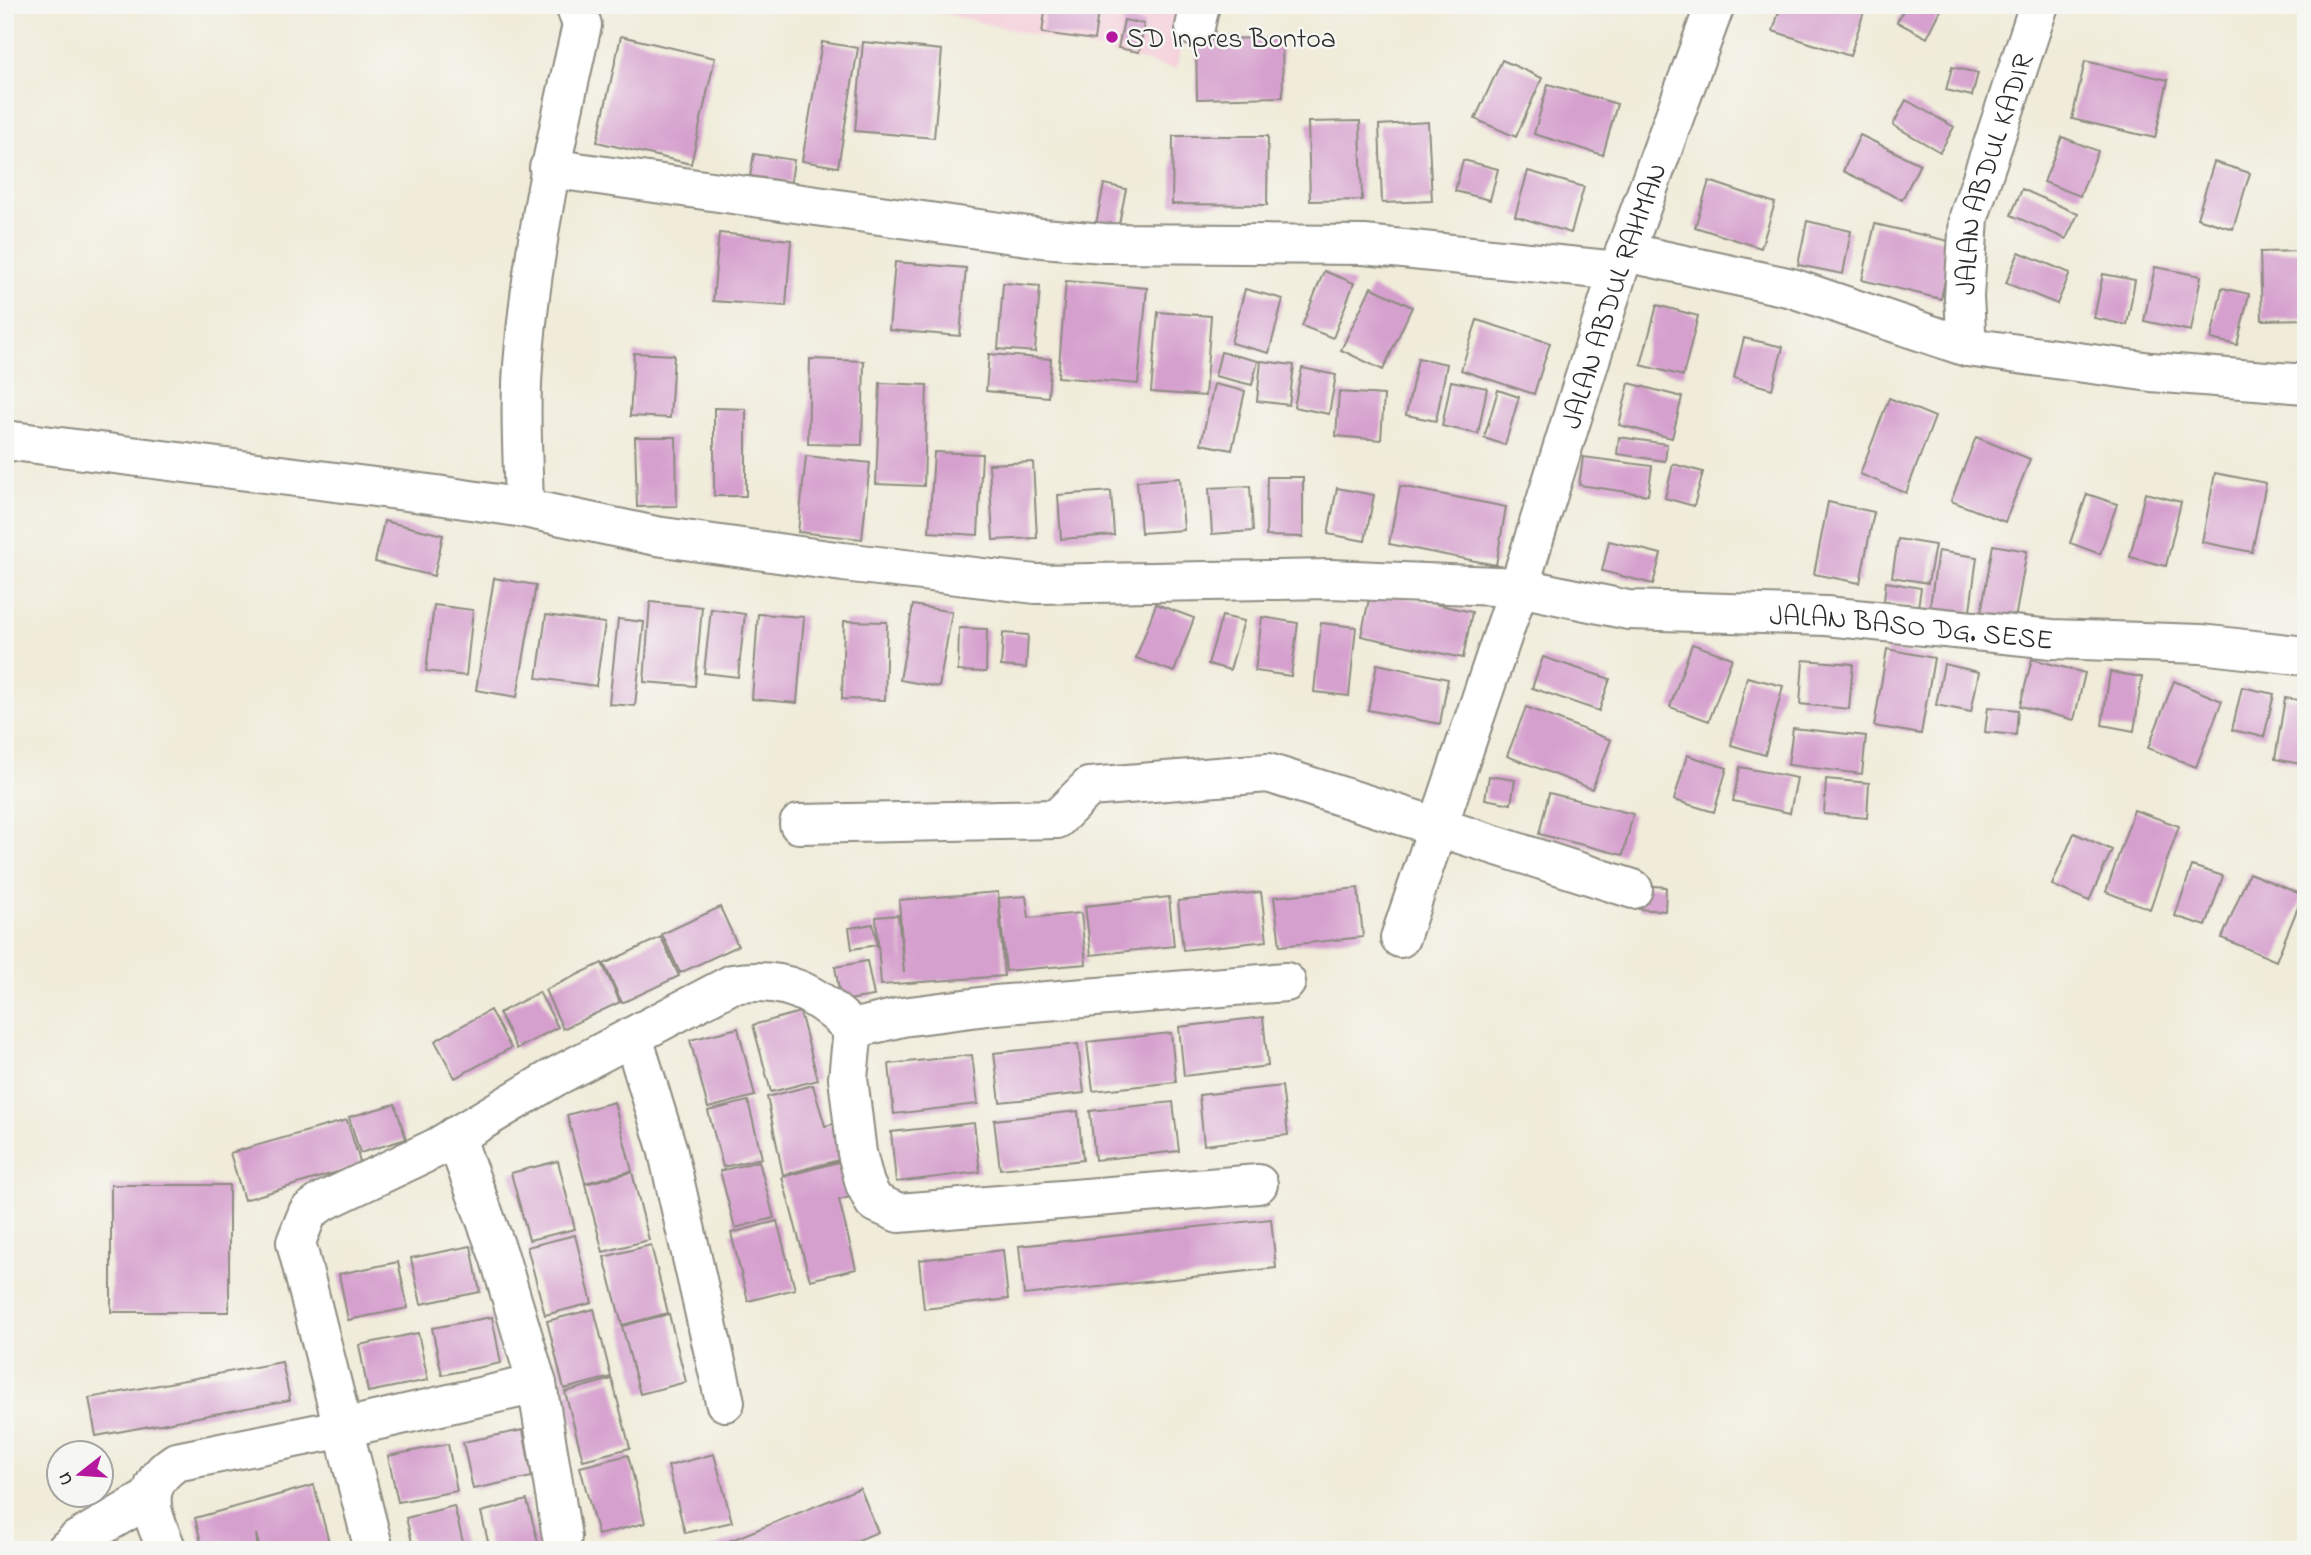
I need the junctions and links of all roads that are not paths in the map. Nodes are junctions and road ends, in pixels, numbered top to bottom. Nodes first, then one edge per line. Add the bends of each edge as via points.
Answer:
1 (575, 5) edge
2 (1715, 5) edge
3 (2039, 5) edge
4 (549, 168) junction
5 (1622, 262) junction
6 (1968, 347) junction
7 (2306, 384) edge
8 (5, 440) edge
9 (524, 508) junction
10 (1520, 587) junction
11 (2306, 656) edge
12 (799, 824) dead end
13 (1438, 825) junction
14 (1633, 888) dead end
15 (1400, 938) dead end
16 (1286, 982) dead end
17 (853, 1029) junction
18 (633, 1037) junction
19 (455, 1136) junction
20 (1258, 1184) dead end
21 (537, 1384) junction
22 (725, 1402) dead end
23 (344, 1428) junction
24 (151, 1497) junction
25 (562, 1537) dead end
26 (66, 1550) edge
27 (167, 1550) edge
28 (374, 1550) edge

1 - 4 street via 582,25
2 - 5 street, JALAN ABDUL RAHMAN
3 - 6 street, JALAN ABDUL KADIR via 1969,217 1964,297
4 - 5 street via 1042,238 1364,246
4 - 9 street via 523,355
5 - 6 street via 1792,288
5 - 10 street, JALAN ABDUL RAHMAN
6 - 7 street via 2151,372
8 - 9 street, JALAN BASO DG. SESE
9 - 10 street, JALAN BASO DG. SESE via 656,536 1036,584 1331,579
10 - 11 street, JALAN BASO DG. SESE via 1628,610 1826,616 2052,639 2201,644
10 - 13 street, JALAN ABDUL RAHMAN
12 - 13 street via 1056,819 1089,787 1268,773
13 - 14 street
13 - 15 street, JALAN ABDUL RAHMAN
16 - 17 street via 995,1005 902,1017
17 - 18 street via 806,992 760,980 732,984
17 - 20 street via 848,1078 857,1153 874,1202 899,1213
18 - 19 street
18 - 22 street via 667,1148
19 - 21 street via 499,1256
19 - 23 street via 322,1202 308,1212 300,1227 296,1241
21 - 23 street
21 - 25 street
23 - 24 street via 176,1462 159,1474
23 - 28 street
24 - 26 street via 77,1539
24 - 27 street via 153,1518

